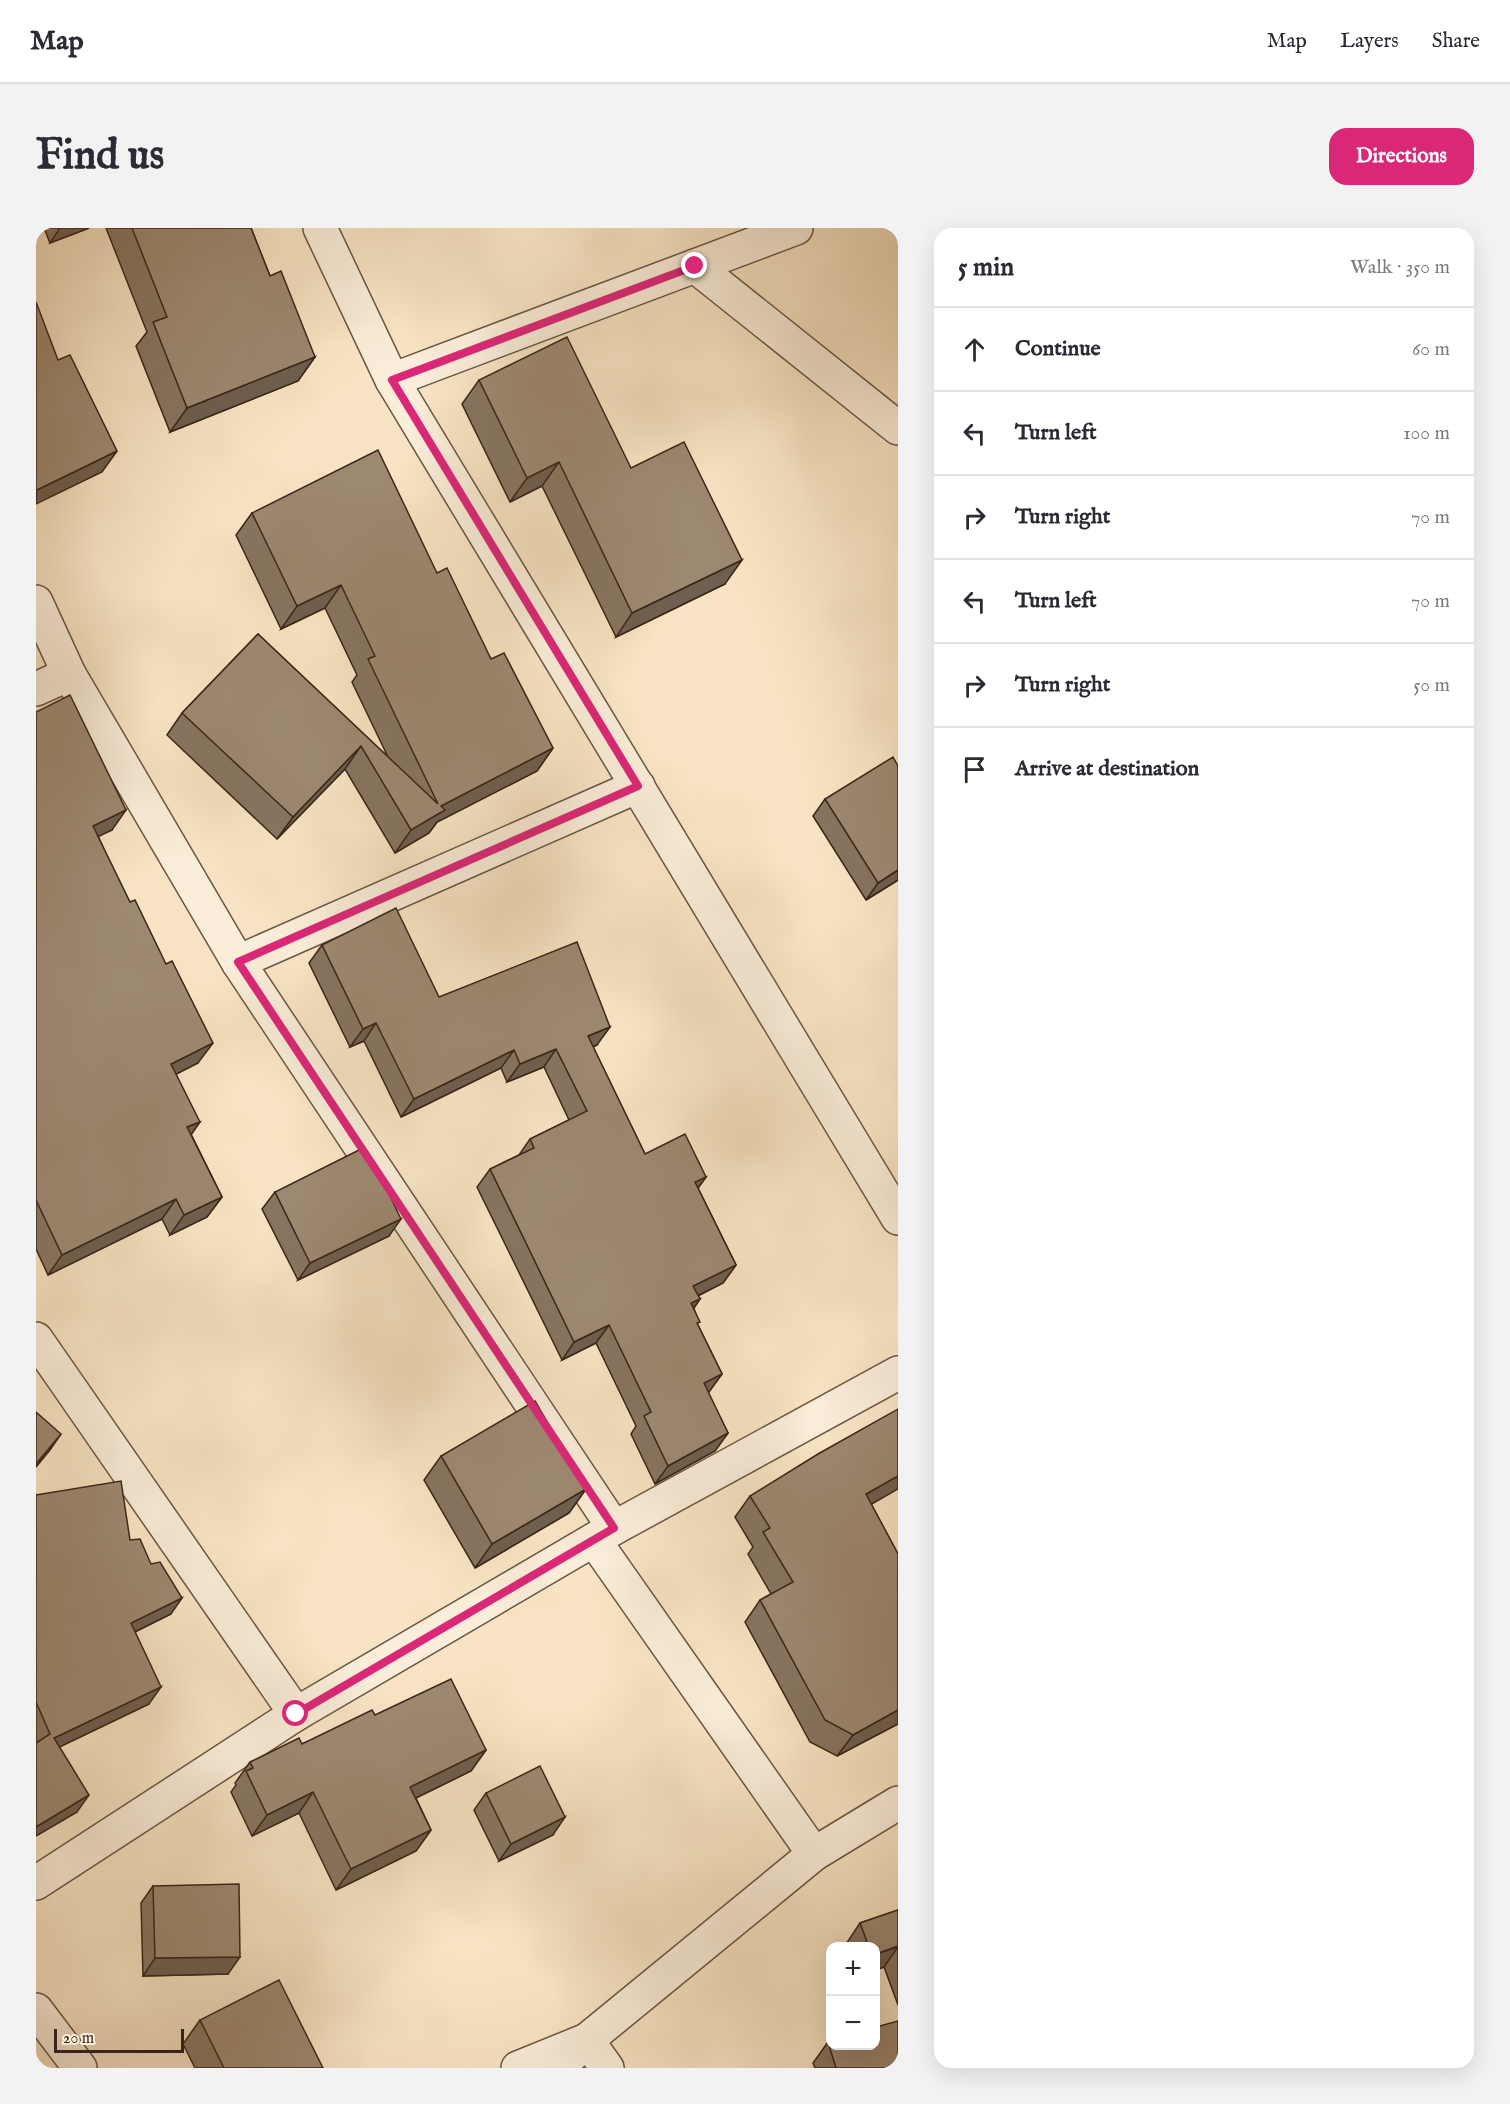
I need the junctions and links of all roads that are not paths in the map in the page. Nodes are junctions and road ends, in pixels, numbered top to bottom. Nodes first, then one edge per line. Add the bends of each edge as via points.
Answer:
1 (320, 228) edge
2 (796, 228) edge
3 (695, 266) junction
4 (392, 380) junction
5 (898, 429) edge
6 (36, 602) edge
7 (69, 674) junction
8 (36, 689) edge
9 (638, 786) junction
10 (238, 962) junction
11 (895, 1205) edge
12 (36, 1339) edge
13 (898, 1373) edge
14 (604, 1534) junction
15 (296, 1714) junction
16 (898, 1803) edge
17 (814, 1854) junction
18 (36, 1882) edge
19 (36, 2010) edge
20 (587, 2040) junction
21 (80, 2068) edge
22 (518, 2068) edge
23 (558, 2068) edge
24 (607, 2068) edge

1 - 4 street
2 - 3 street
3 - 4 street
3 - 5 street
4 - 9 street
6 - 7 street
7 - 8 street
7 - 10 street
9 - 10 street
9 - 11 street
10 - 14 street
12 - 15 street
13 - 14 street
14 - 15 street
14 - 17 street
15 - 18 street
16 - 17 street
17 - 20 street
19 - 21 street
20 - 22 street
20 - 23 street
20 - 24 street

